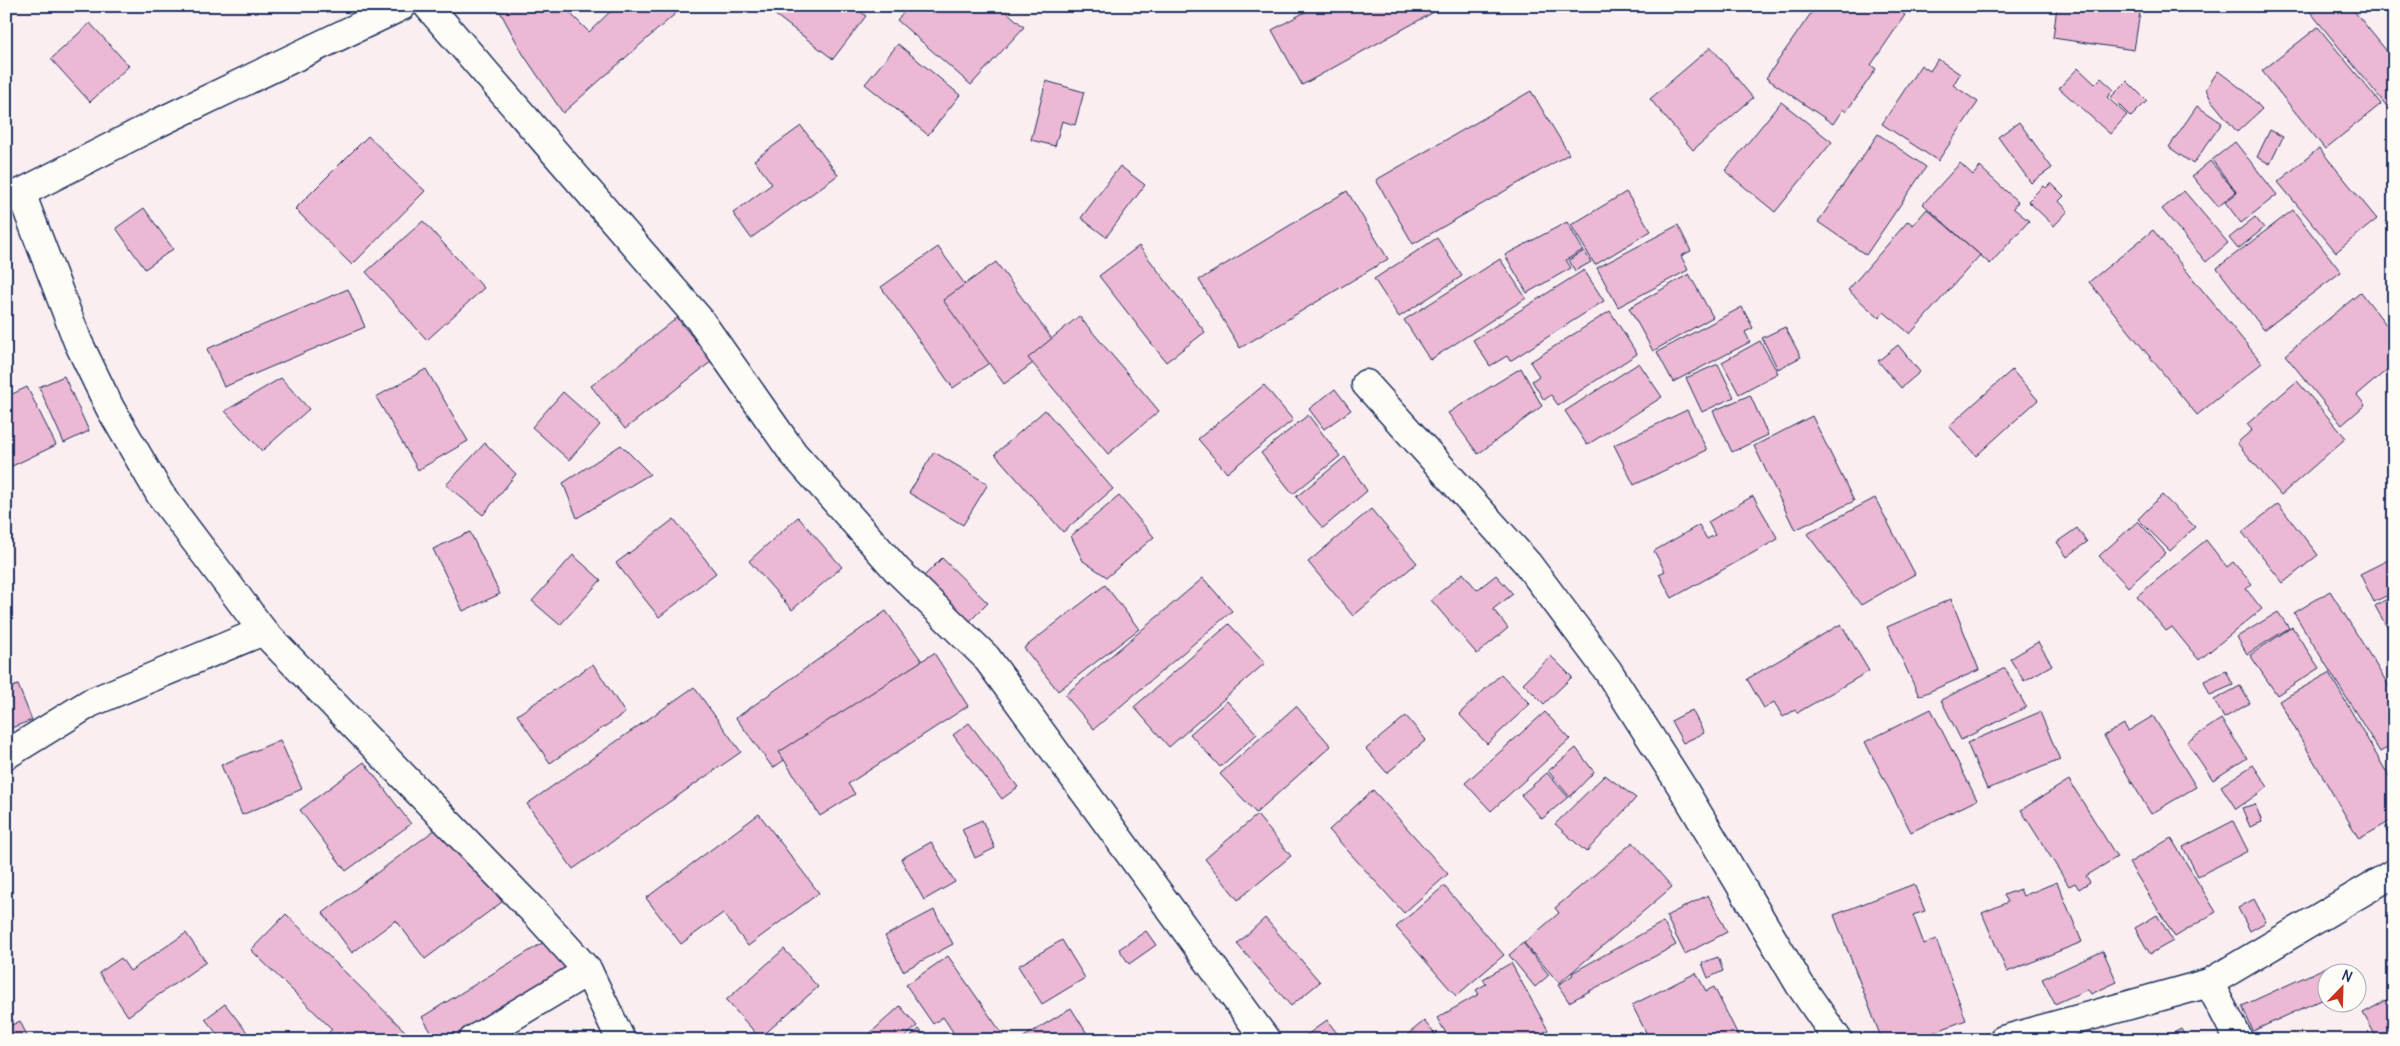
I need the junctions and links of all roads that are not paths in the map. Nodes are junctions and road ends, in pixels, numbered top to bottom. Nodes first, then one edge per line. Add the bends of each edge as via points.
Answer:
1 (402, 6) edge
2 (428, 6) edge
3 (14, 196) edge
4 (1366, 384) dead end
5 (263, 631) junction
6 (6, 755) edge
7 (2394, 873) edge
8 (588, 971) junction
9 (2209, 983) junction
10 (1254, 1033) edge
11 (473, 1040) edge
12 (621, 1040) edge
13 (1838, 1040) edge
14 (2003, 1040) edge
15 (2239, 1040) edge

1 - 3 street
2 - 10 street via 699,319 793,453 897,570 986,657
3 - 5 street via 110,408 160,494
4 - 13 street via 1527,563 1608,671 1682,787 1800,985
5 - 6 street via 90,703
5 - 8 street
7 - 9 street
8 - 11 street
8 - 12 street
9 - 14 street
9 - 15 street

